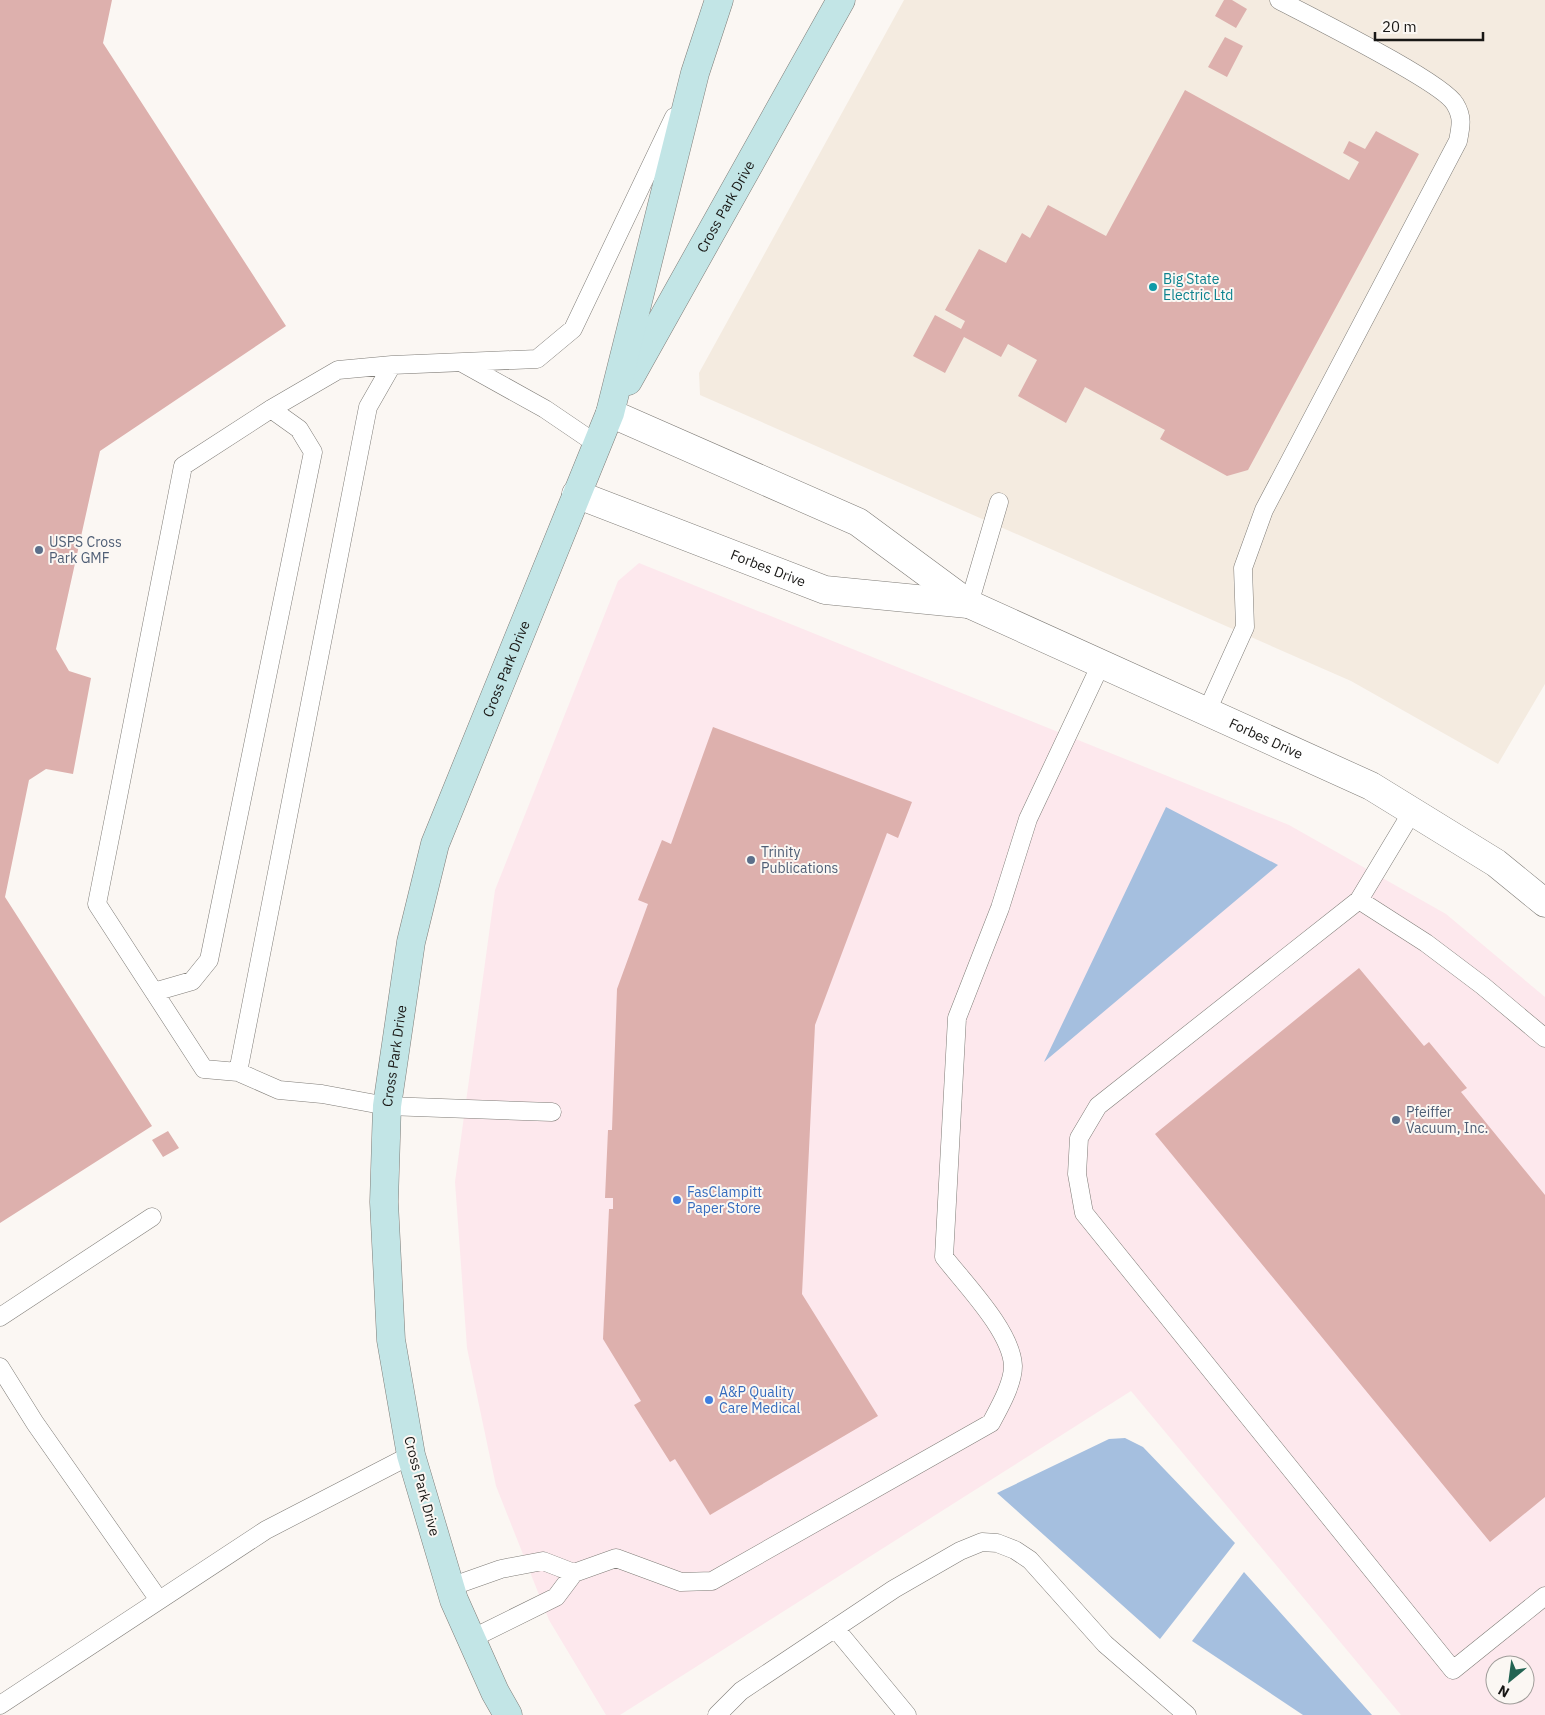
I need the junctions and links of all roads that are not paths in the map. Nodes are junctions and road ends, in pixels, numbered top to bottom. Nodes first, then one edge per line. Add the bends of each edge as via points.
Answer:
1 (719, 0) edge
2 (841, 0) edge
3 (1280, 0) edge
4 (695, 73) junction
5 (463, 363) junction
6 (392, 365) junction
7 (271, 409) junction
8 (610, 413) junction
9 (598, 445) junction
10 (576, 494) junction
11 (999, 502) dead end
12 (970, 604) junction
13 (1101, 664) junction
14 (1207, 711) junction
15 (1412, 812) junction
16 (1359, 900) junction
17 (1545, 903) edge
18 (154, 992) junction
19 (1545, 1038) edge
20 (238, 1072) junction
21 (386, 1106) junction
22 (552, 1112) dead end
23 (152, 1217) dead end
24 (0, 1317) edge
25 (0, 1367) edge
26 (411, 1455) junction
27 (574, 1573) junction
28 (450, 1587) junction
29 (1545, 1596) edge
30 (160, 1600) junction
31 (835, 1628) junction
32 (471, 1639) junction
33 (0, 1704) edge
34 (508, 1715) edge
35 (717, 1715) edge
36 (907, 1715) edge
37 (1187, 1715) edge

1 - 4 street, Cross Park Drive
2 - 8 street, Cross Park Drive
3 - 14 lane via 1427,81 1455,102 1462,121 1453,149 1264,510 1243,568 1245,627
4 - 5 lane via 573,329 537,359
4 - 8 street, Cross Park Drive
5 - 6 lane
5 - 9 lane via 545,408
6 - 7 lane via 338,370
6 - 20 lane via 368,407
7 - 18 lane via 300,430 313,452 209,960 192,981
7 - 18 lane via 183,466 97,904
8 - 9 street, Cross Park Drive
8 - 12 street, Forbes Drive via 858,522
9 - 10 street, Cross Park Drive
10 - 12 street, Forbes Drive via 825,590
10 - 21 street, Cross Park Drive via 435,844 411,942
11 - 12 lane
12 - 13 street, Forbes Drive
13 - 14 street, Forbes Drive
13 - 27 lane via 1028,818 1000,908 957,1018 944,1257 1004,1333 1013,1366 1004,1399 991,1423 712,1581 682,1582 616,1558
14 - 15 street, Forbes Drive via 1371,786
15 - 16 lane
15 - 17 street, Forbes Drive via 1496,864
16 - 19 lane via 1426,943
16 - 29 lane via 1098,1106 1079,1138 1077,1174 1084,1213 1453,1670
18 - 20 lane via 204,1069
20 - 21 lane via 279,1090
21 - 22 lane
21 - 26 street, Cross Park Drive via 384,1202 391,1340
23 - 24 lane
25 - 30 lane via 35,1423
26 - 28 street, Cross Park Drive
26 - 30 lane via 266,1530
27 - 28 lane via 543,1561 501,1569
27 - 32 lane via 556,1597
28 - 32 street, Cross Park Drive
30 - 33 lane
31 - 35 lane via 741,1691
31 - 36 lane
31 - 37 lane via 894,1588 960,1551 982,1542 997,1543 1030,1560 1105,1644
32 - 34 street, Cross Park Drive

